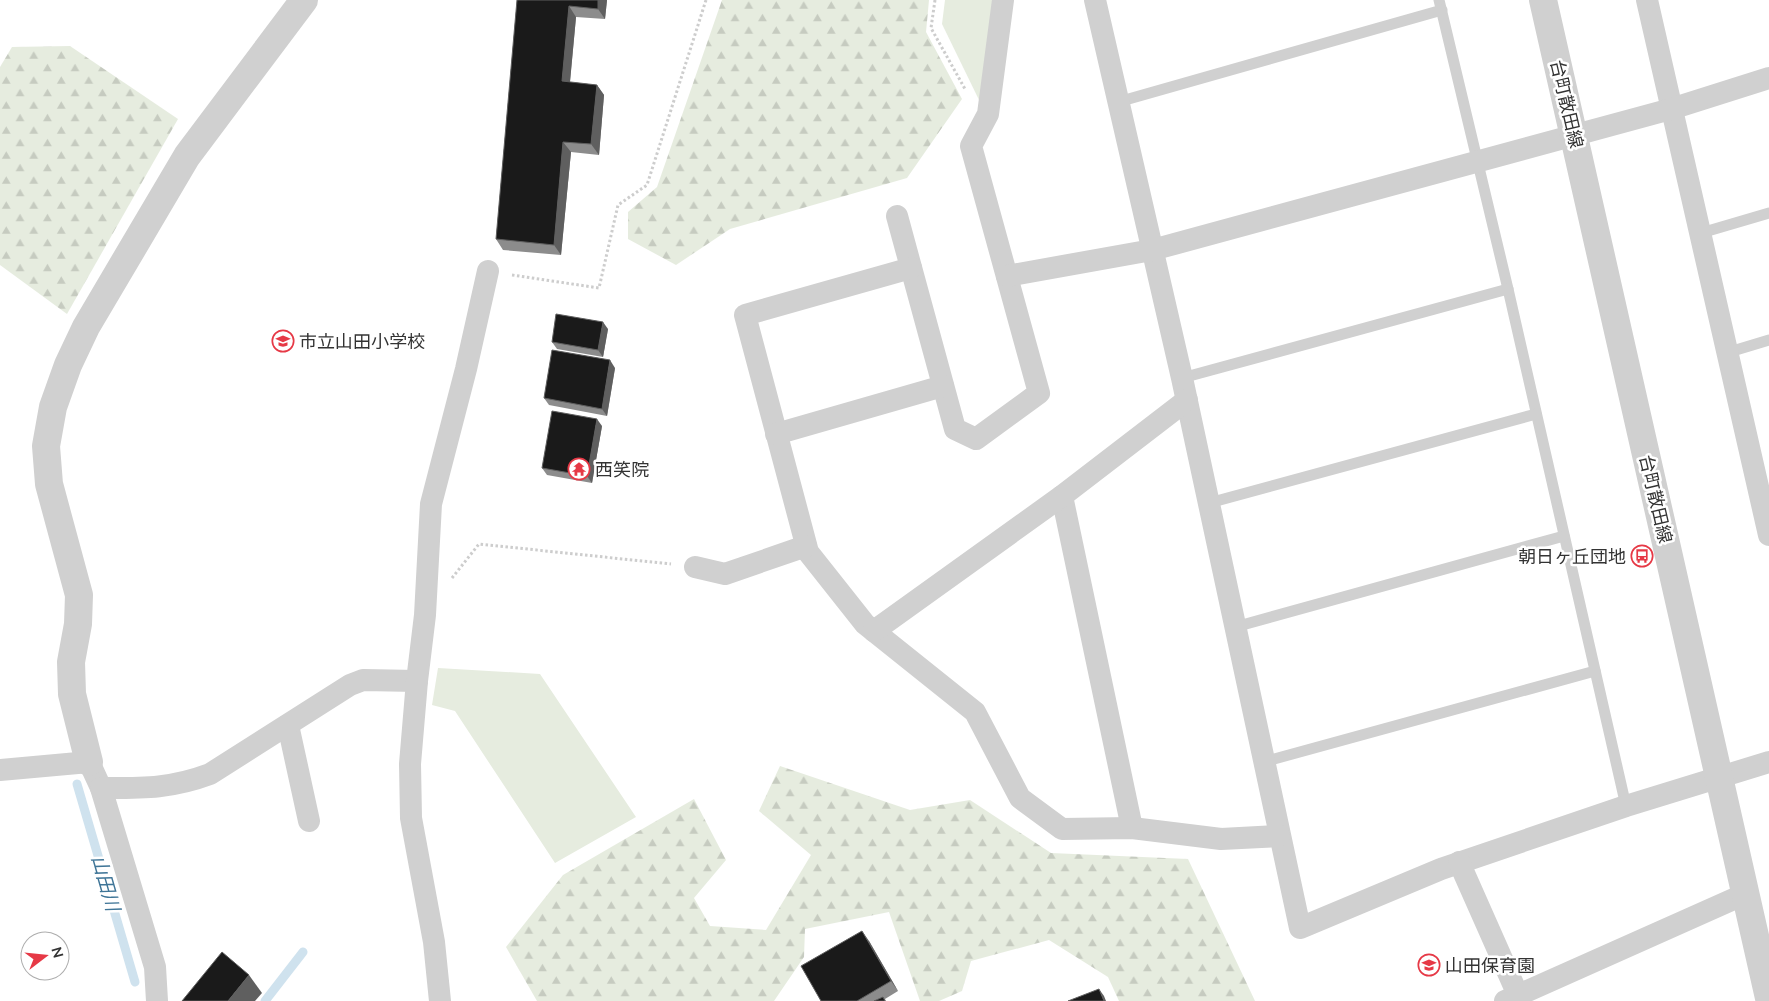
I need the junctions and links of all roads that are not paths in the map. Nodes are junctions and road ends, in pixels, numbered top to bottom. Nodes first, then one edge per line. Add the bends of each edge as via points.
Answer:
1 (304, 0) edge
2 (1003, 0) edge
3 (1095, 0) edge
4 (1543, 0) edge
5 (1647, 0) edge
6 (1440, 5) edge
7 (1769, 78) edge
8 (1118, 102) junction
9 (1671, 109) junction
10 (1574, 134) junction
11 (1478, 161) junction
12 (1769, 213) edge
13 (897, 216) dead end
14 (1700, 233) junction
15 (1152, 250) junction
16 (911, 268) junction
17 (488, 271) road end
18 (1007, 276) junction
19 (1508, 289) junction
20 (1769, 340) edge
21 (1726, 353) junction
22 (1182, 378) junction
23 (943, 386) junction
24 (1187, 400) junction
25 (1536, 414) junction
26 (776, 434) junction
27 (1763, 477) edge
28 (1062, 496) junction
29 (1209, 503) junction
30 (1769, 535) edge
31 (1564, 536) junction
32 (806, 546) junction
33 (695, 567) road end
34 (1235, 626) junction
35 (874, 631) junction
36 (1594, 671) junction
37 (417, 681) junction
38 (288, 725) junction
39 (89, 762) junction
40 (1263, 762) junction
41 (1769, 762) edge
42 (0, 770) edge
43 (1719, 778) junction
44 (101, 788) junction
45 (1626, 806) junction
46 (309, 821) dead end
47 (1132, 828) junction
48 (1279, 836) junction
49 (1459, 862) junction
50 (1745, 894) junction
51 (1512, 998) edge
52 (1769, 998) edge
53 (157, 1001) edge
54 (440, 1001) edge

1 - 39 street via 187,156 86,327 53,407 46,446 49,484 79,595 71,662 72,694
2 - 18 street via 988,114 971,146
3 - 8 street
4 - 10 street, 台町散田線
5 - 9 street
6 - 8 lane
6 - 11 lane
7 - 9 street
8 - 15 street
9 - 10 street
9 - 14 street
10 - 11 street
10 - 43 street, 台町散田線
11 - 15 street
11 - 19 lane
12 - 14 lane
13 - 16 street
14 - 21 street
15 - 18 street
15 - 22 street
16 - 23 street
16 - 26 street via 745,315
17 - 37 street via 431,504 425,615
18 - 23 street via 1039,393 976,439 955,429
19 - 22 lane
19 - 25 lane
20 - 21 lane
21 - 27 street
22 - 24 street
23 - 26 street
24 - 28 street
24 - 29 street
25 - 29 lane
25 - 31 lane
26 - 32 street
27 - 30 street
28 - 35 street
28 - 47 street
29 - 34 street
31 - 34 lane
31 - 36 lane
32 - 33 street via 725,574
32 - 35 street
34 - 40 street
35 - 47 street via 974,712 1020,798 1062,829
36 - 40 lane
36 - 45 lane
37 - 38 street via 362,680
37 - 54 street via 410,764 411,818 434,942
38 - 44 street via 210,774 153,788
38 - 46 street
39 - 42 street
39 - 44 street
40 - 48 street
41 - 43 street
43 - 45 street
43 - 50 street, 台町散田線
44 - 53 street via 155,968
45 - 49 street
47 - 48 street via 1220,839
48 - 49 street via 1300,928
49 - 51 street
50 - 51 street
50 - 52 street, 台町散田線

